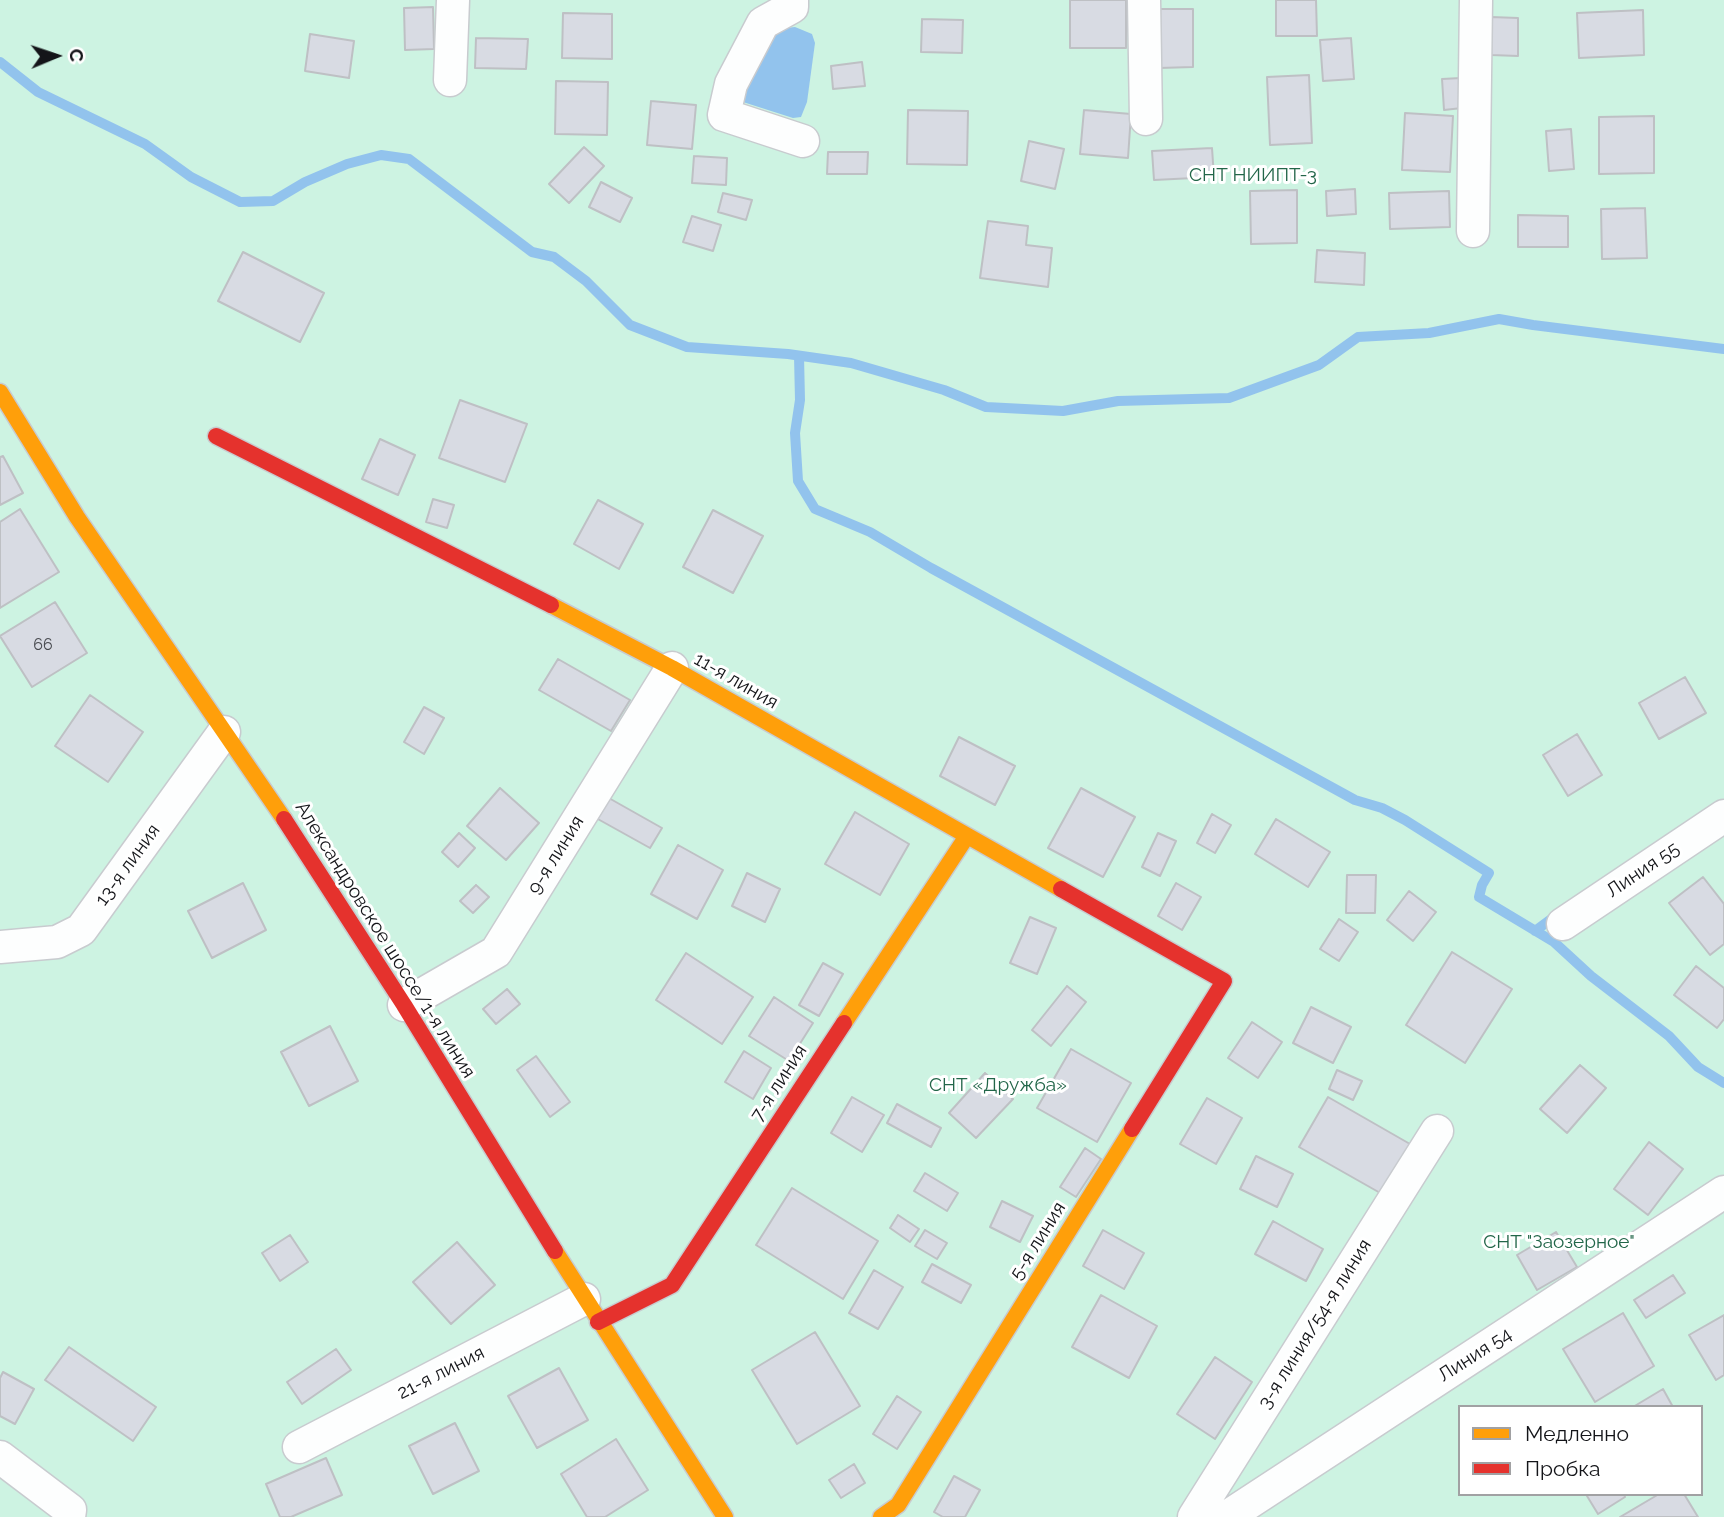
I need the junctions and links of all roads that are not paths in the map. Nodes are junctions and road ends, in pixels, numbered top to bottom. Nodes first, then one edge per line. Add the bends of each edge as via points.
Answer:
1 (453, 0) edge
2 (792, 0) edge
3 (1144, 0) edge
4 (1476, 0) edge
5 (450, 80) dead end
6 (1146, 119) dead end
7 (803, 141) dead end
8 (1473, 231) dead end
9 (0, 392) edge
10 (216, 436) dead end
11 (672, 668) junction
12 (224, 732) junction
13 (1724, 816) edge
14 (967, 836) junction
15 (1563, 924) dead end
16 (0, 947) edge
17 (1224, 981) joint
18 (404, 1005) junction
19 (1437, 1130) dead end
20 (1724, 1192) edge
21 (591, 1310) junction
22 (299, 1447) dead end
23 (0, 1457) edge
24 (69, 1517) edge
25 (725, 1517) edge
26 (881, 1517) edge
27 (1194, 1517) edge
28 (1227, 1517) edge

1 - 5 street
2 - 7 street via 792,7 763,23 731,84 724,115
3 - 6 street
4 - 8 street
9 - 12 street, Александровское шоссе/1-я линия via 78,517
10 - 11 street, 11-я линия
11 - 14 street, 11-я линия
11 - 18 street, 9-я линия via 496,952
12 - 16 street, 13-я линия via 81,930 57,942
12 - 18 street, Александровское шоссе/1-я линия
13 - 15 street, Линия 55
14 - 17 street, 11-я линия
14 - 21 street, 7-я линия via 672,1284
17 - 26 street, 5-я линия via 898,1505
18 - 21 street, Александровское шоссе/1-я линия
19 - 27 street, 3-я линия/54-я линия
20 - 28 street, Линия 54
21 - 22 street, 21-я линия
21 - 25 street, Александровское шоссе/1-я линия
23 - 24 street via 70,1510

